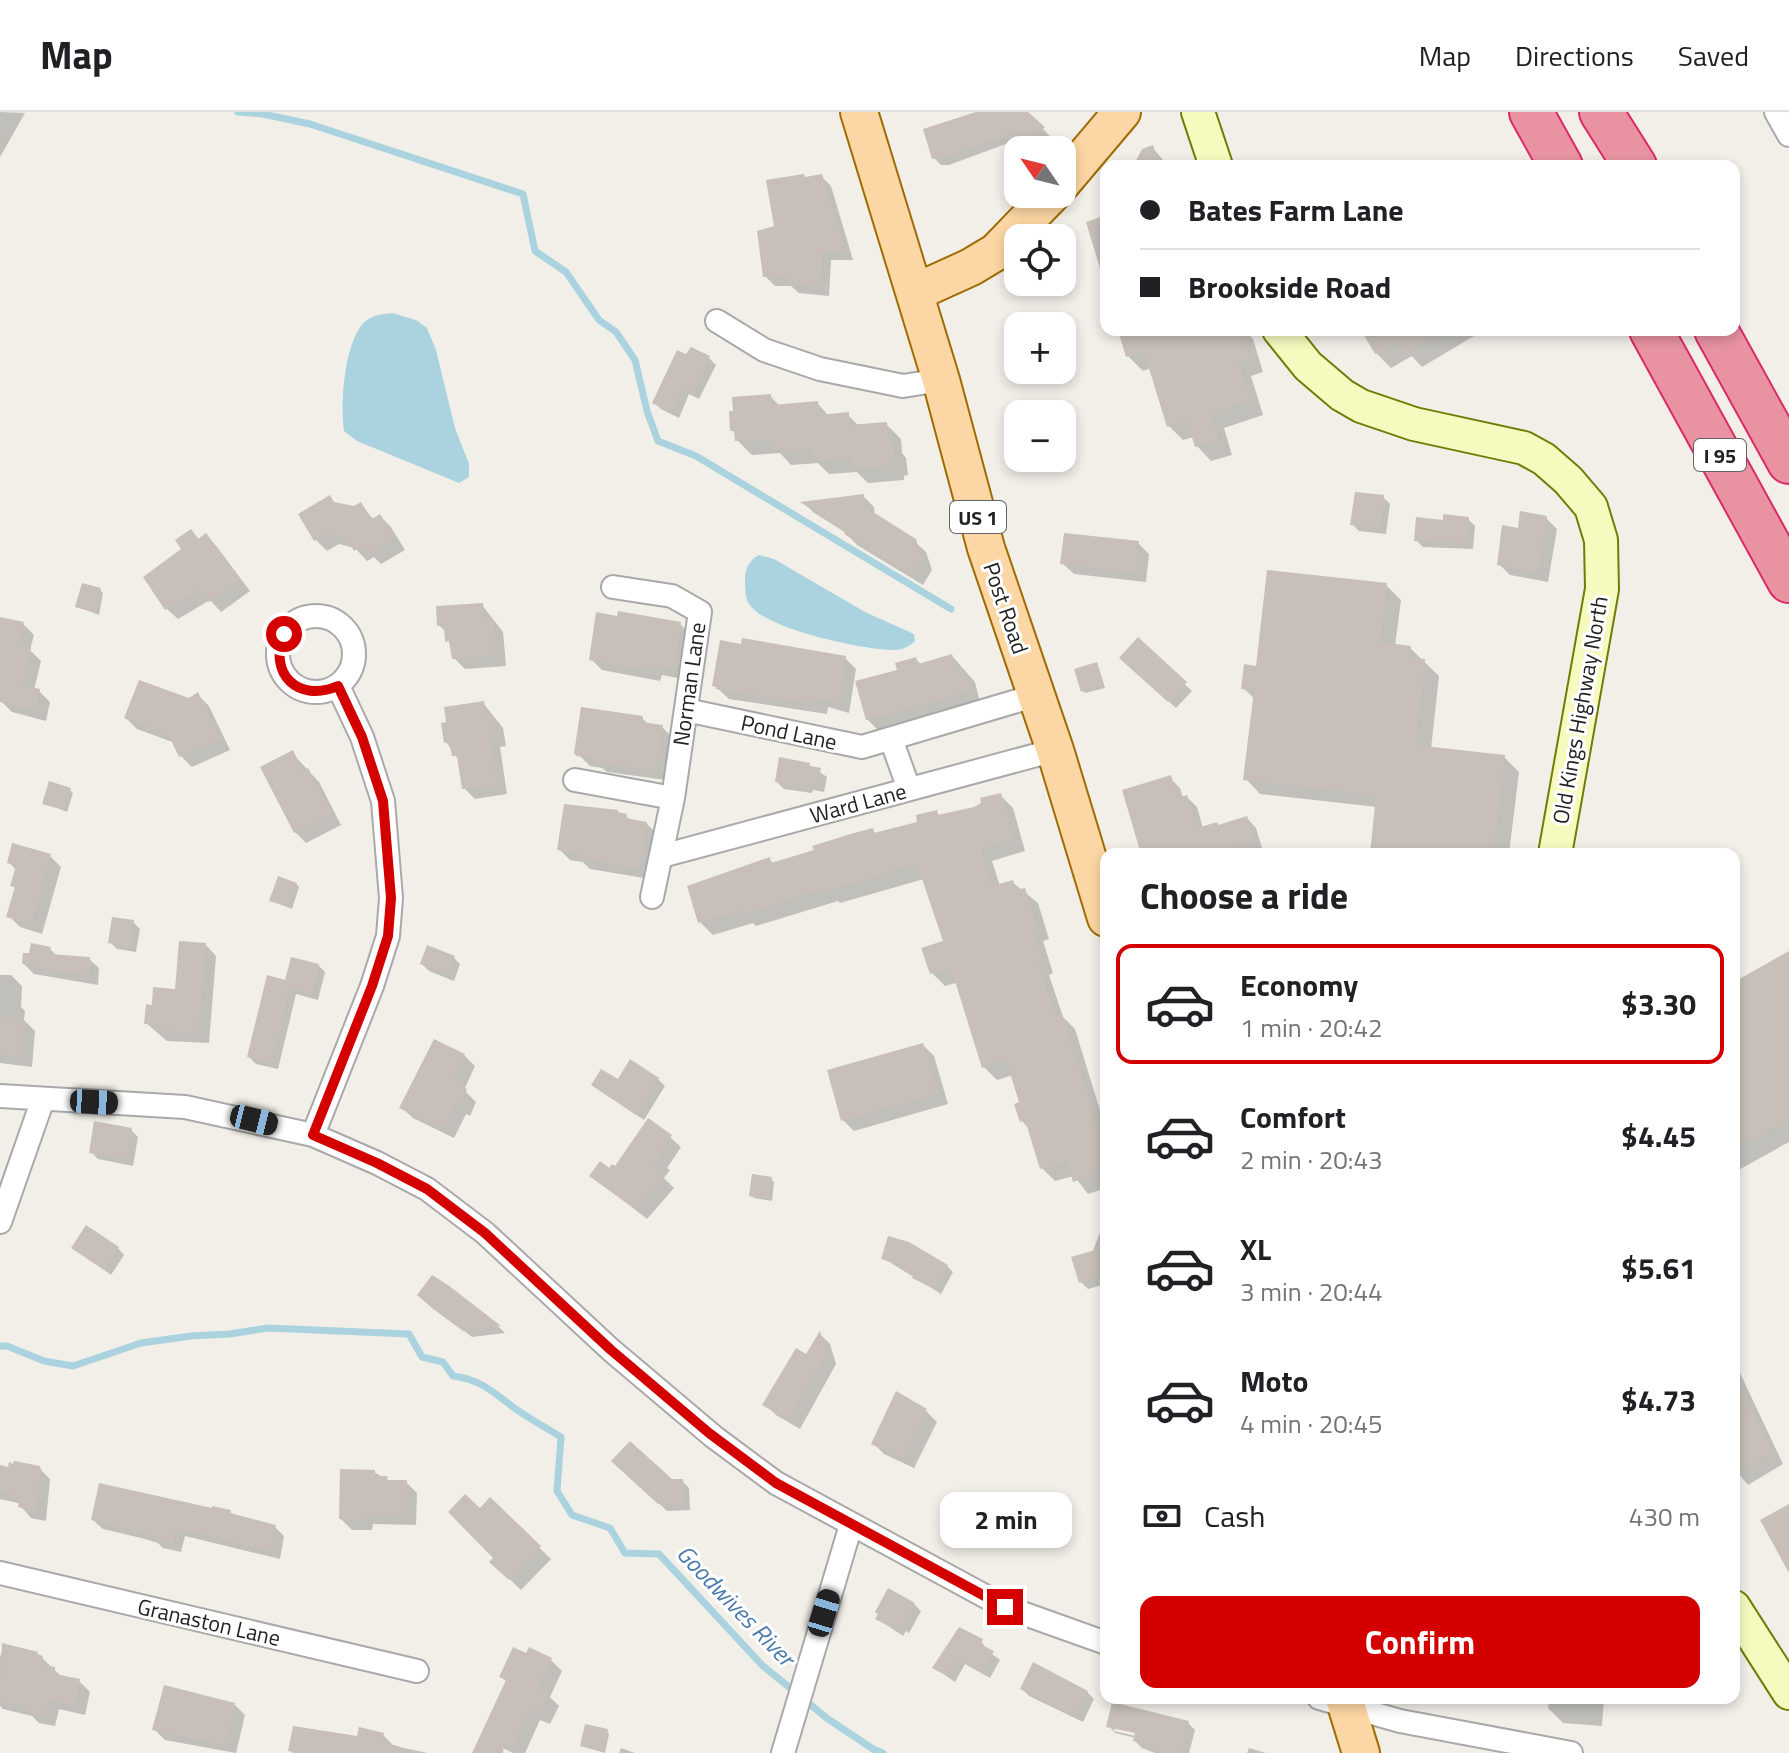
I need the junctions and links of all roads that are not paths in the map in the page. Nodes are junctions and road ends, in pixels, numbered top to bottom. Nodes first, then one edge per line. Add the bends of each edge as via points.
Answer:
1 (859, 112) edge
2 (1122, 112) edge
3 (1198, 112) edge
4 (1531, 112) edge
5 (1599, 112) edge
6 (1776, 112) edge
7 (1789, 135) edge
8 (1214, 160) edge
9 (1558, 160) edge
10 (1624, 160) edge
11 (1631, 160) edge
12 (1076, 166) edge
13 (1040, 208) edge
14 (916, 292) junction
15 (717, 321) dead end
16 (1740, 334) edge
17 (1284, 336) edge
18 (1654, 336) edge
19 (1719, 336) edge
20 (941, 380) junction
21 (1789, 412) edge
22 (1789, 462) edge
23 (1789, 581) edge
24 (613, 587) dead end
25 (338, 686) dead end
26 (1037, 695) junction
27 (686, 710) junction
28 (891, 739) junction
29 (1055, 750) junction
30 (575, 780) dead end
31 (909, 789) junction
32 (673, 798) junction
33 (1556, 848) edge
34 (662, 856) junction
35 (652, 897) dead end
36 (1100, 898) edge
37 (0, 1096) edge
38 (43, 1099) junction
39 (313, 1135) junction
40 (0, 1222) edge
41 (851, 1525) junction
42 (0, 1573) edge
43 (1740, 1616) edge
44 (1100, 1641) edge
45 (417, 1671) dead end
46 (1789, 1693) edge
47 (1338, 1704) edge
48 (1346, 1704) edge
49 (783, 1753) edge
50 (1361, 1753) edge
51 (1571, 1753) edge

1 - 14 main road, Post Road / US 1
2 - 12 main road
3 - 8 street
4 - 9 highway
5 - 10 highway
5 - 11 highway
6 - 7 street
13 - 14 main road via 996,252
14 - 20 main road, Post Road / US 1
15 - 20 street via 764,350 820,369 903,386
16 - 21 highway
17 - 33 street, Old Kings Highway North via 1308,366 1361,406 1414,424 1524,448 1568,480 1591,507 1601,540 1602,589
18 - 23 highway, I 95
19 - 22 highway, I 95
20 - 26 main road, Post Road / US 1 via 986,548
24 - 27 street, Norman Lane via 672,596 700,612
25 - 39 street via 383,801 391,898 388,936 372,986
26 - 28 street, Pond Lane
26 - 29 main road, Post Road / US 1
27 - 28 street, Pond Lane via 862,747
27 - 32 street, Norman Lane
28 - 31 street
29 - 31 street, Ward Lane
29 - 36 main road, Post Road / US 1
30 - 32 street
31 - 34 street, Ward Lane
32 - 34 street, Norman Lane
34 - 35 street, Norman Lane
37 - 38 street
38 - 39 street via 185,1107
38 - 40 street
39 - 41 street via 427,1189 485,1233 714,1437 776,1483
41 - 44 street via 1005,1607
41 - 49 street
42 - 45 street, Granaston Lane
43 - 46 street
47 - 50 main road
48 - 51 street via 1400,1721

